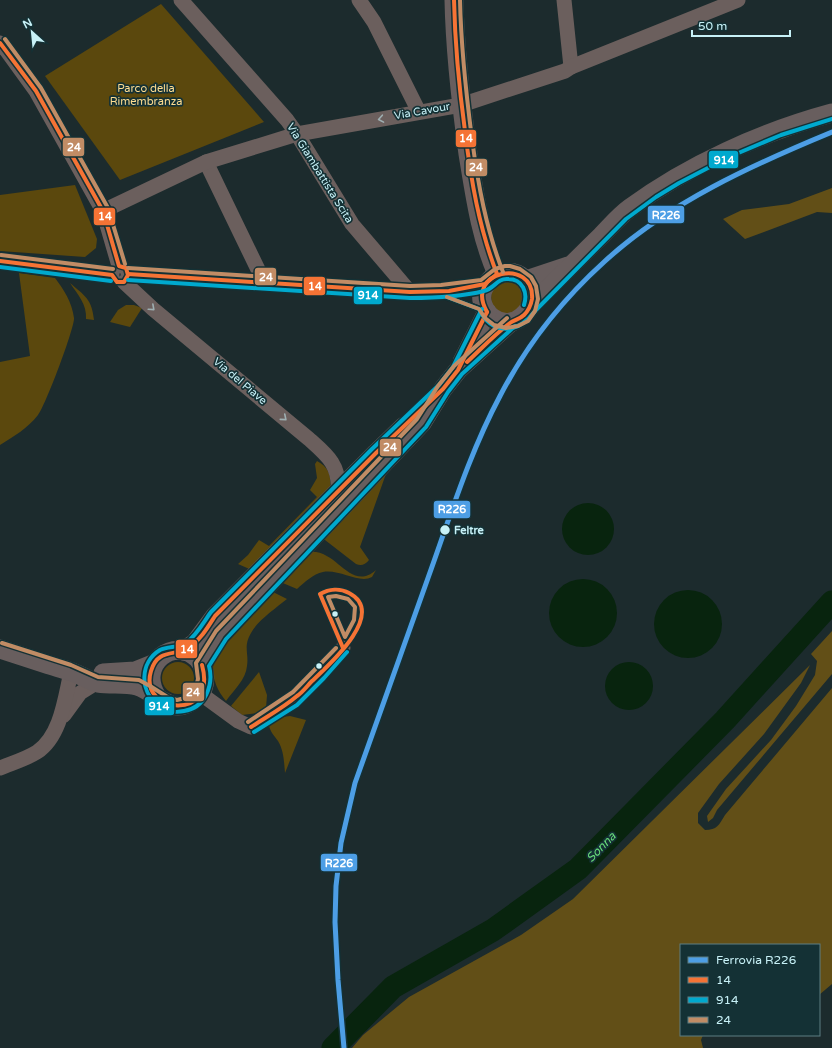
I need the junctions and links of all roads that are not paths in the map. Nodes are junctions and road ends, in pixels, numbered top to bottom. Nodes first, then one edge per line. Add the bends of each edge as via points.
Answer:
1 (359, 0) edge
2 (454, 0) edge
3 (564, 0) edge
4 (738, 0) edge
5 (183, 1) edge
6 (0, 43) edge
7 (571, 67) junction
8 (461, 105) junction
9 (419, 112) junction
10 (832, 113) edge
11 (297, 134) junction
12 (206, 162) junction
13 (103, 210) junction
14 (0, 261) edge
15 (571, 265) junction
16 (121, 274) junction
17 (491, 279) junction
18 (526, 280) junction
19 (265, 284) junction
20 (448, 291) junction
21 (410, 292) junction
22 (530, 307) junction
23 (485, 308) junction
24 (511, 322) junction
25 (458, 370) junction
26 (443, 389) junction
27 (338, 492) junction
28 (343, 648) dead end
29 (0, 649) edge
30 (183, 651) junction
31 (155, 663) junction
32 (202, 665) junction
33 (72, 672) junction
34 (96, 683) junction
35 (201, 694) junction
36 (157, 697) junction
37 (58, 724) junction
38 (0, 768) edge

1 - 9 street via 374,22
2 - 8 main road
3 - 7 street
4 - 7 street, Via Cavour
5 - 11 street, Via Giambattista Scita
6 - 13 street via 36,91
7 - 8 street, Via Cavour
8 - 9 street, Via Cavour
8 - 17 main road via 477,214 489,256
9 -> 11 street, Via Cavour
10 - 15 main road via 751,141 707,161 669,183 629,209
11 - 12 street, Via Cavour
11 - 21 street, Via Giambattista Scita via 352,224
12 - 13 street, Via Cavour
12 - 19 street
13 - 16 street
14 - 16 street
15 - 18 main road
15 - 22 main road
16 - 19 street
16 -> 27 street, Via del Piave via 153,309 324,453 335,466 339,483
17 - 18 main road via 505,272
17 - 20 street
17 - 23 main road via 483,290
18 - 22 main road via 532,293
19 - 21 street
20 - 21 street
20 - 23 street
22 - 24 main road via 519,320
23 - 24 main road via 497,321
23 - 25 main road
24 - 25 main road
25 - 26 main road
26 - 27 main road
26 - 32 main road via 422,423 221,635
27 - 30 main road via 215,616 195,643
28 - 35 street via 293,700 251,727 238,721
29 - 33 main road
30 - 31 main road via 167,653
30 - 32 main road via 197,658
31 - 33 main road via 122,672
31 - 36 main road via 150,677
32 - 35 main road via 205,679
33 - 34 main road
33 - 37 street
34 - 36 main road via 136,686
34 - 37 street via 80,693
35 - 36 main road via 183,706 169,704
37 - 38 street via 49,740 36,752

